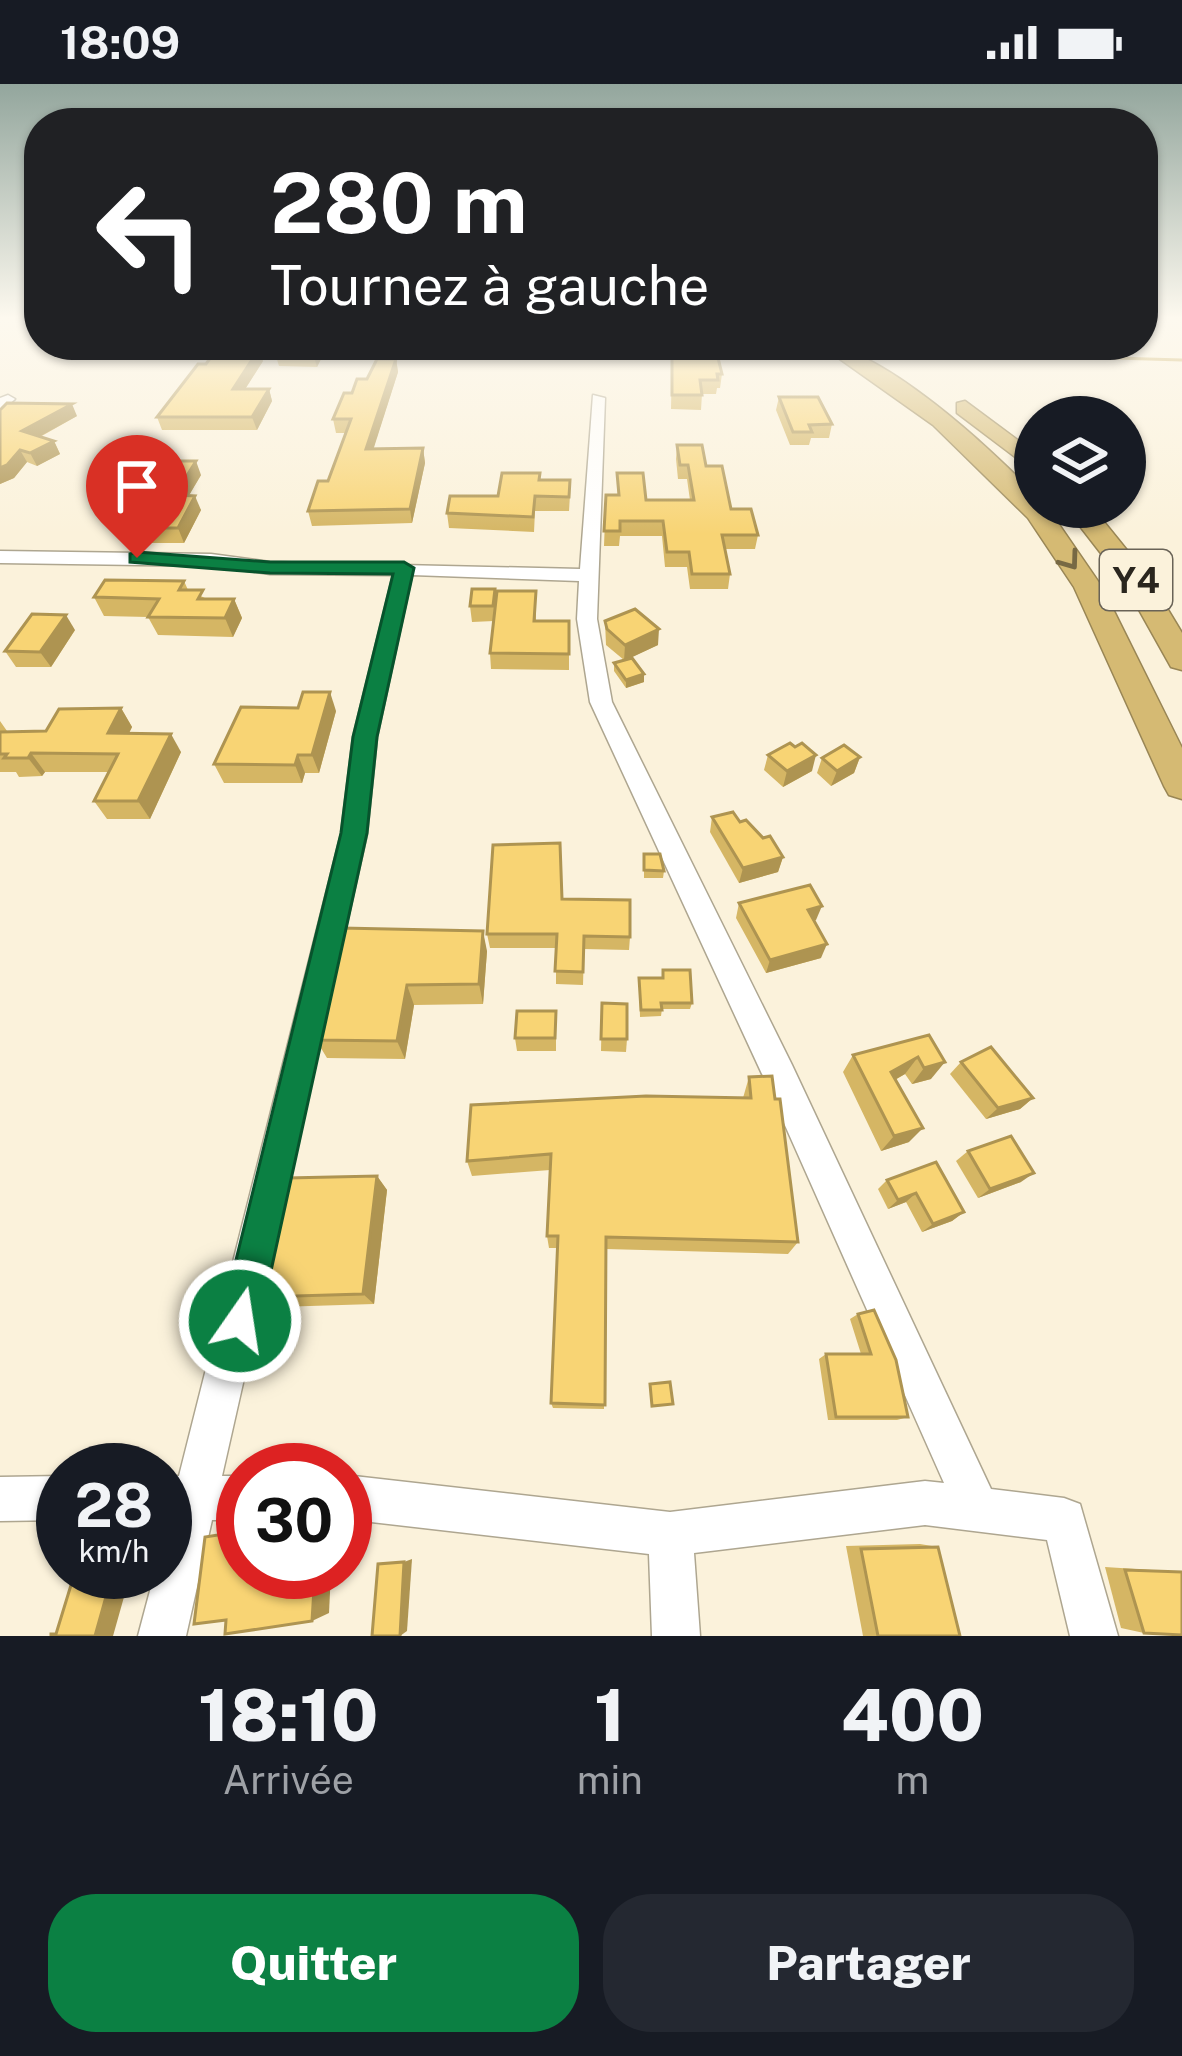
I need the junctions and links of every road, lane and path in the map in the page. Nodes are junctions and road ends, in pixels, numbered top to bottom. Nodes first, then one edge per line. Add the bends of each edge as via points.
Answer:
1 (898, 389) edge
2 (935, 389) edge
3 (598, 398) dead end
4 (1014, 448) edge
5 (1095, 528) edge
6 (0, 557) edge
7 (404, 568) junction
8 (589, 576) junction
9 (1182, 660) edge
10 (1182, 786) edge
11 (192, 1459) edge
12 (0, 1498) edge
13 (36, 1498) edge
14 (372, 1500) edge
15 (978, 1510) junction
16 (670, 1534) junction
17 (167, 1599) edge
18 (162, 1636) edge
19 (676, 1636) edge
20 (1094, 1636) edge

1 -> 10 highway, Y4 via 979,451 1027,501 1086,584
2 - 4 highway
3 - 8 street
5 - 9 highway, Y4 via 1137,581
6 - 7 street
7 - 8 street
7 - 11 street via 365,737 354,833
8 - 15 street via 587,619 601,702
12 - 13 street
14 - 16 street
15 - 16 street via 925,1503
15 - 20 street via 1064,1520
16 - 19 street
17 - 18 street

